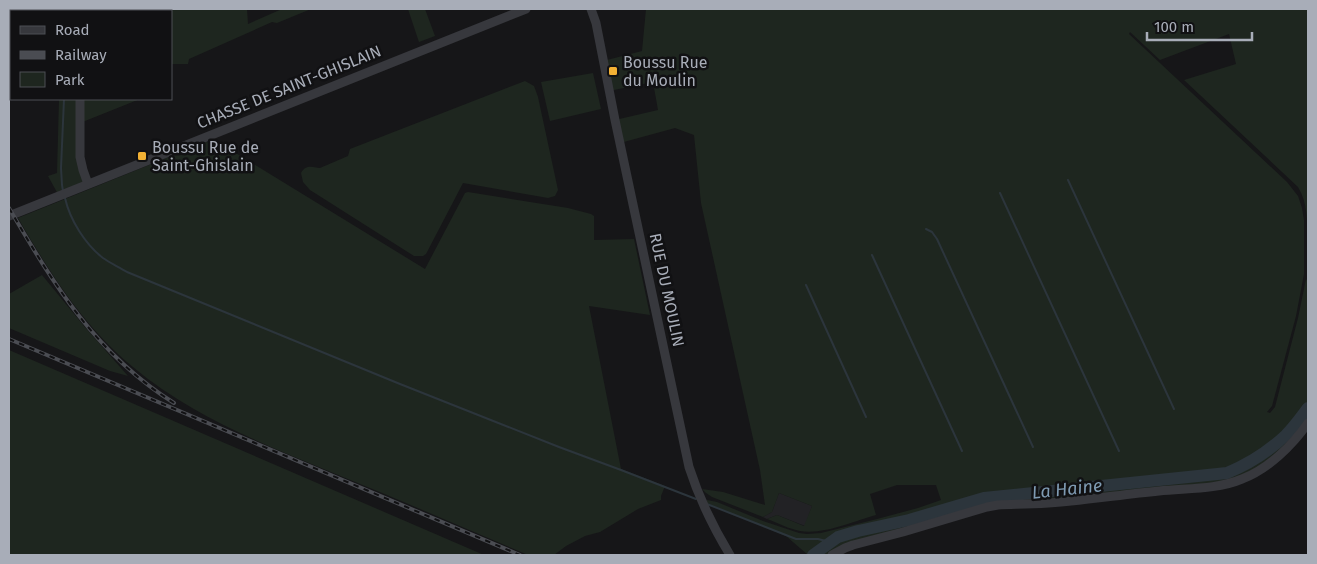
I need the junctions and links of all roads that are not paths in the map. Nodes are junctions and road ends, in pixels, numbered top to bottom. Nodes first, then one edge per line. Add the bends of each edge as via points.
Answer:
1 (526, 9) edge
2 (591, 9) edge
3 (599, 9) edge
4 (596, 24) junction
5 (80, 100) edge
6 (88, 184) junction
7 (9, 216) edge
8 (1308, 423) edge
9 (730, 555) edge
10 (832, 555) edge

1 - 6 street, CHASSE DE SAINT-GHISLAIN
2 - 4 street, RUE DU MOULIN
3 - 4 street, RUE DU MOULIN
4 - 9 street, RUE DU MOULIN via 689,467 706,512
5 - 6 street via 80,157
6 - 7 street, CHASSE DE SAINT-GHISLAIN
8 - 10 street via 1262,468 1230,484 1071,501 998,505 853,545

